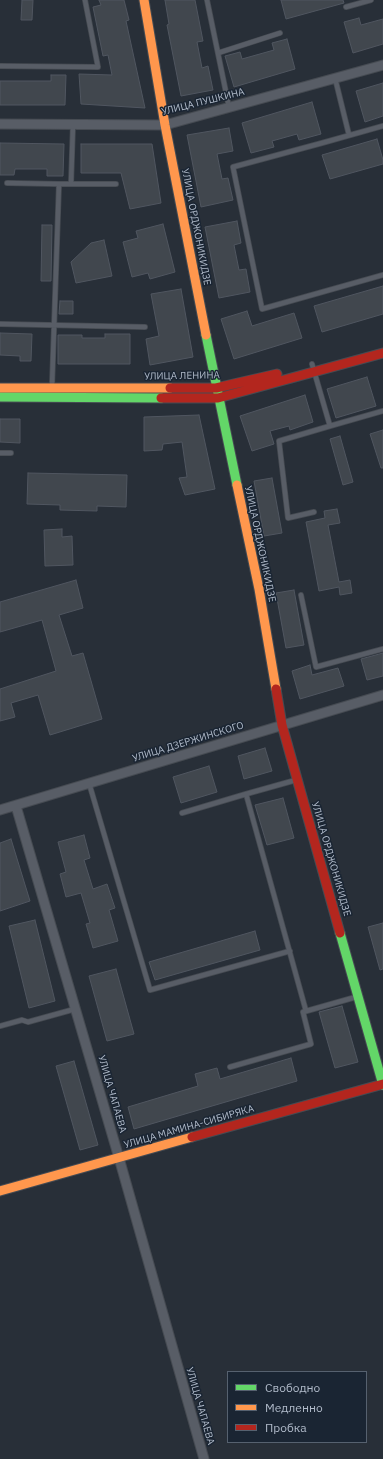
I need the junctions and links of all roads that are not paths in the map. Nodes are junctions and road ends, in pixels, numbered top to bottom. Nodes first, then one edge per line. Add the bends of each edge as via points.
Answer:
1 (85, 0) edge
2 (144, 0) edge
3 (207, 0) edge
4 (371, 0) edge
5 (346, 7) dead end
6 (280, 33) dead end
7 (218, 53) junction
8 (383, 65) edge
9 (0, 66) edge
10 (335, 78) junction
11 (229, 107) junction
12 (0, 124) edge
13 (73, 124) junction
14 (165, 125) junction
15 (383, 126) edge
16 (350, 135) junction
17 (8, 183) dead end
18 (59, 184) junction
19 (72, 184) junction
20 (116, 184) dead end
21 (383, 275) edge
22 (0, 324) edge
23 (54, 325) junction
24 (145, 327) dead end
25 (383, 345) edge
26 (383, 353) edge
27 (313, 368) junction
28 (0, 388) edge
29 (52, 388) junction
30 (216, 388) junction
31 (0, 397) edge
32 (51, 398) junction
33 (218, 398) junction
34 (383, 411) edge
35 (330, 426) junction
36 (0, 453) edge
37 (11, 453) dead end
38 (314, 512) dead end
39 (301, 595) dead end
40 (383, 649) edge
41 (383, 695) edge
42 (282, 725) junction
43 (297, 780) junction
44 (89, 783) junction
45 (246, 794) junction
46 (16, 806) junction
47 (0, 810) edge
48 (182, 813) dead end
49 (290, 951) junction
50 (358, 996) junction
51 (75, 1009) junction
52 (306, 1011) junction
53 (0, 1026) edge
54 (230, 1067) dead end
55 (383, 1085) edge
56 (119, 1158) junction
57 (0, 1191) edge
58 (204, 1459) edge

1 - 9 lane via 98,67
2 - 14 main road, УЛИЦА ОРДЖОНИКИДЗЕ
3 - 7 lane
4 - 5 lane
6 - 7 lane
7 - 11 lane
8 - 10 street, УЛИЦА ПУШКИНА
10 - 11 street, УЛИЦА ПУШКИНА
10 - 16 lane
11 - 14 street, УЛИЦА ПУШКИНА
12 - 13 street, УЛИЦА ПУШКИНА
13 - 14 street, УЛИЦА ПУШКИНА
13 - 19 lane
14 - 30 main road, УЛИЦА ОРДЖОНИКИДЗЕ
15 - 16 lane
16 - 21 lane via 233,167 262,309
17 - 18 lane
18 - 19 lane
18 - 23 lane
19 - 20 lane
22 - 23 lane
23 - 24 lane
23 - 29 lane
25 - 27 main road, УЛИЦА ЛЕНИНА
26 - 27 main road
27 - 30 main road, УЛИЦА ЛЕНИНА
27 - 33 main road
27 - 35 lane
28 - 29 main road, УЛИЦА ЛЕНИНА
29 - 30 main road, УЛИЦА ЛЕНИНА
29 - 32 main road
30 - 33 main road, УЛИЦА ОРДЖОНИКИДЗЕ
31 - 32 main road
32 - 33 main road
33 - 42 main road, УЛИЦА ОРДЖОНИКИДЗЕ via 258,589
34 - 35 lane
35 - 38 lane via 279,441 288,518
36 - 37 lane
39 - 40 lane via 316,667
41 - 42 street, УЛИЦА ДЗЕРЖИНСКОГО
42 - 43 main road, УЛИЦА ОРДЖОНИКИДЗЕ
42 - 44 street, УЛИЦА ДЗЕРЖИНСКОГО
43 - 45 lane
43 - 50 main road, УЛИЦА ОРДЖОНИКИДЗЕ
44 - 46 street, УЛИЦА ДЗЕРЖИНСКОГО
44 - 49 lane via 150,990
45 - 48 lane
45 - 49 lane
46 - 47 street, УЛИЦА ДЗЕРЖИНСКОГО
46 - 51 street, УЛИЦА ЧАПАЕВА
49 - 52 lane
50 - 52 lane
50 - 55 main road, УЛИЦА ОРДЖОНИКИДЗЕ
51 - 53 lane via 28,1022 22,1020
51 - 56 street, УЛИЦА ЧАПАЕВА
52 - 54 lane via 303,1012 311,1044
55 - 56 main road, УЛИЦА МАМИНА-СИБИРЯКА
56 - 57 main road, УЛИЦА МАМИНА-СИБИРЯКА
56 - 58 street, УЛИЦА ЧАПАЕВА

